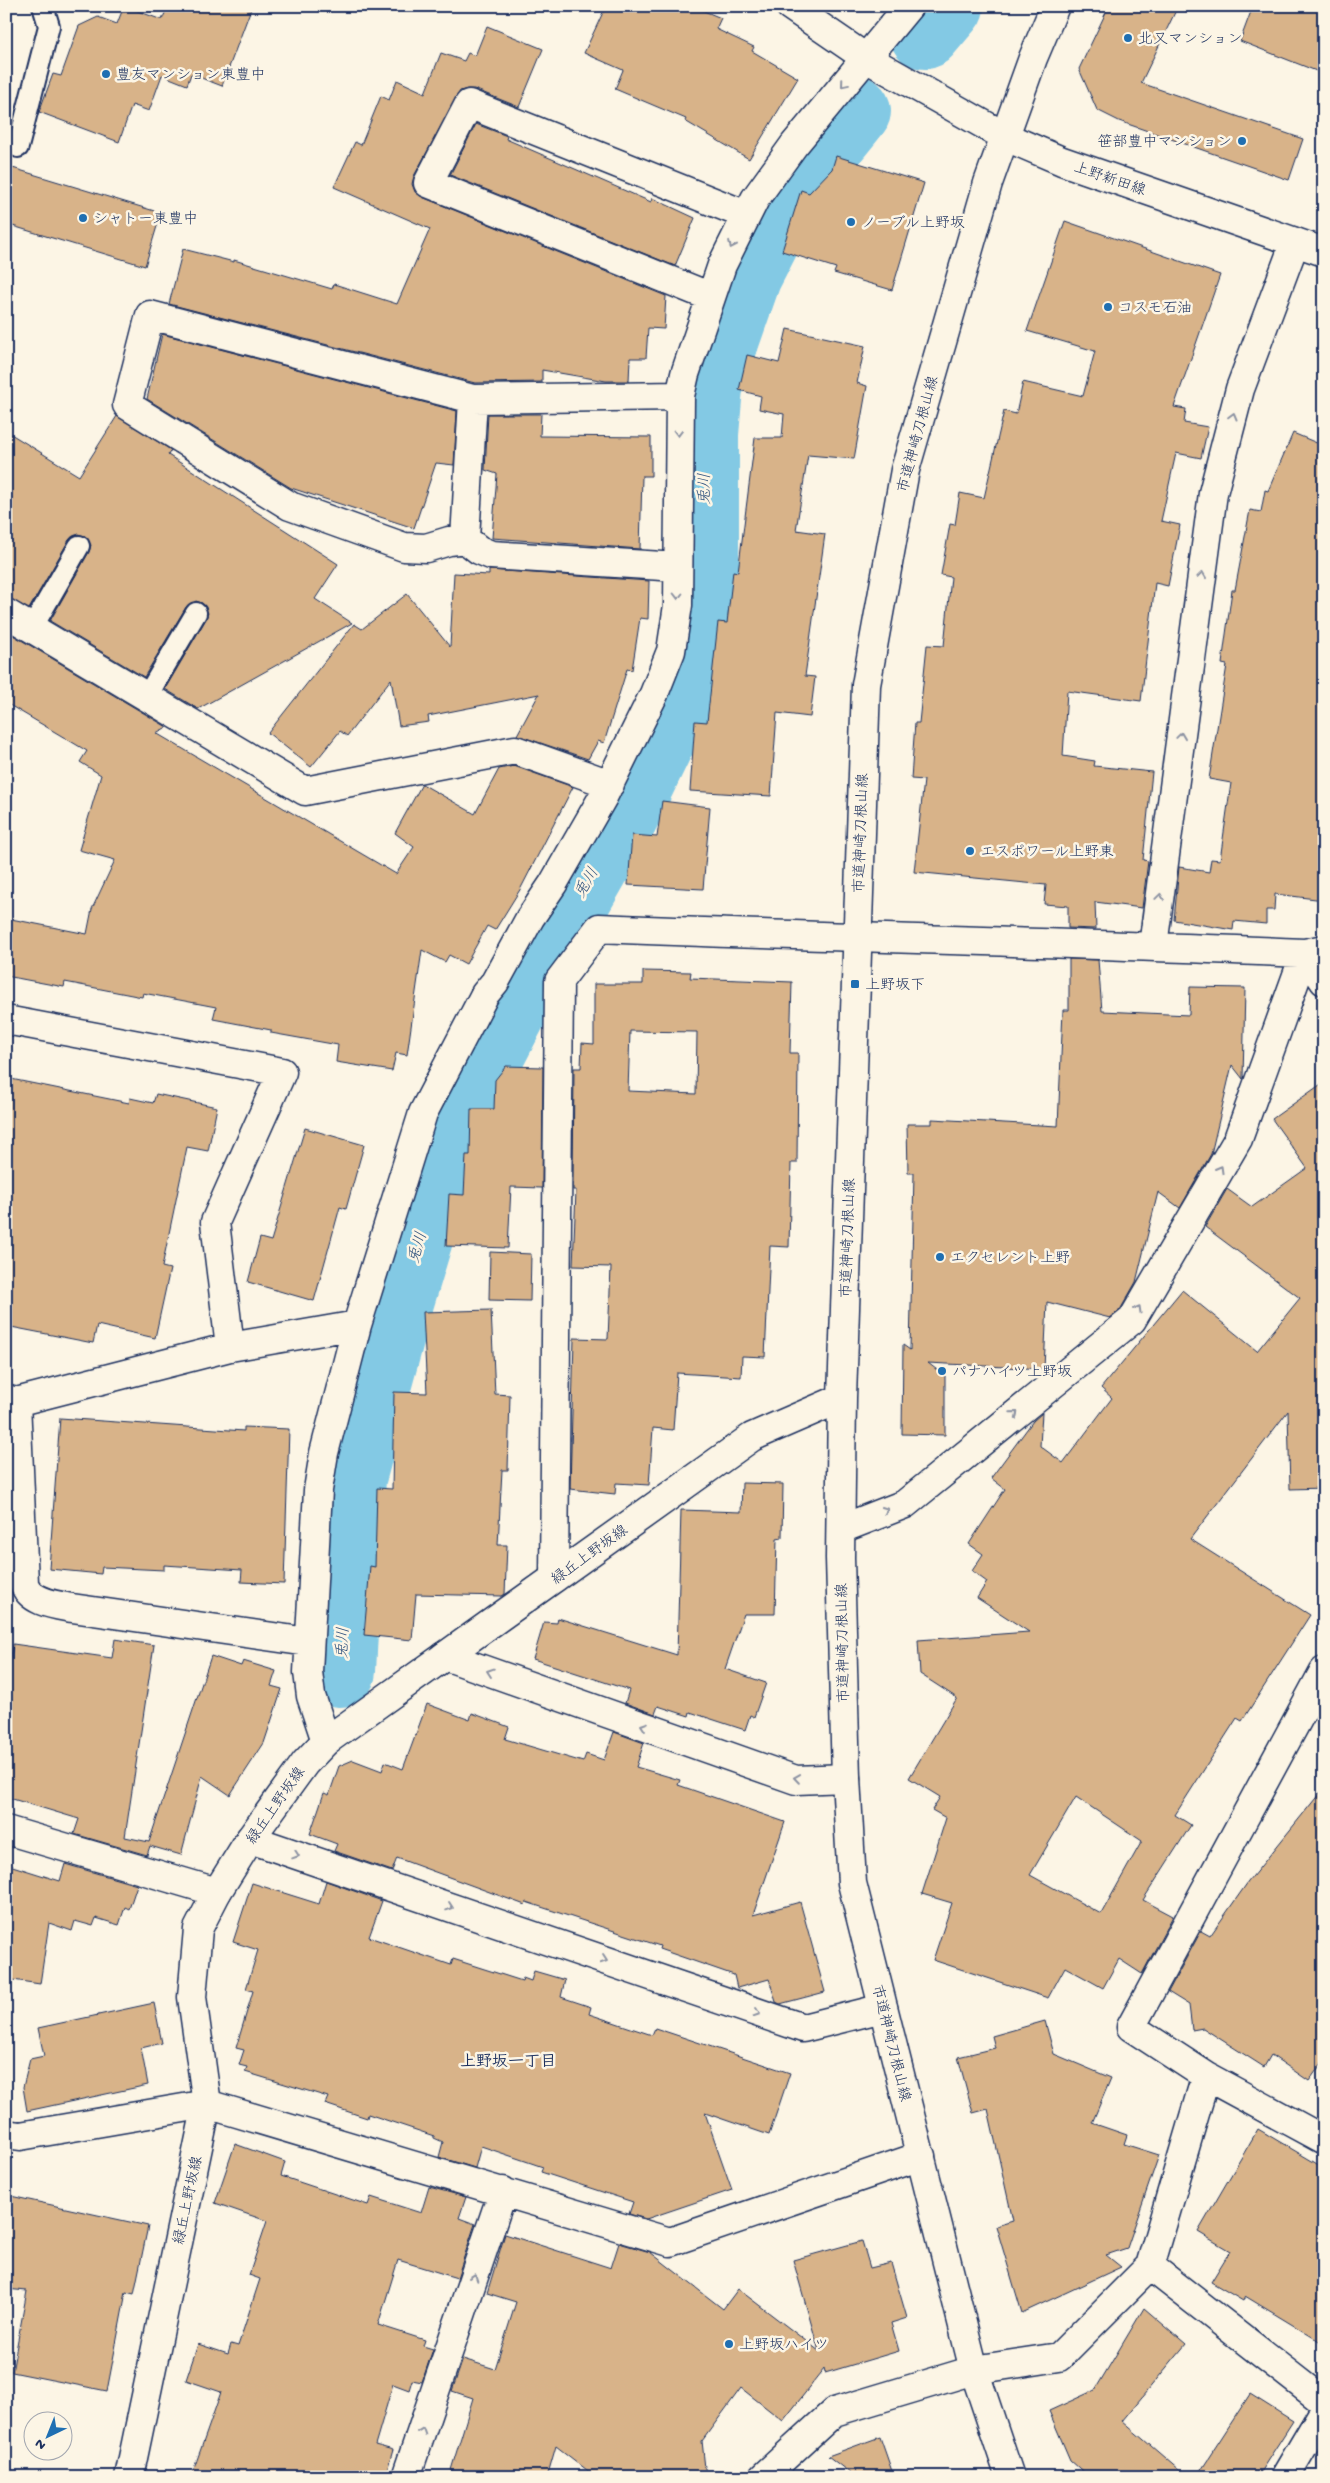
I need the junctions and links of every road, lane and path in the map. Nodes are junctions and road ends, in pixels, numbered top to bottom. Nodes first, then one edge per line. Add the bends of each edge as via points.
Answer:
1 (43, 6) edge
2 (790, 6) edge
3 (909, 6) edge
4 (1055, 6) edge
5 (866, 58) junction
6 (1006, 137) junction
7 (18, 147) dead end
8 (746, 215) junction
9 (1295, 242) junction
10 (1324, 252) edge
11 (711, 297) junction
12 (680, 396) junction
13 (473, 399) junction
14 (465, 539) junction
15 (79, 546) dead end
16 (678, 567) junction
17 (6, 613) edge
18 (196, 613) dead end
19 (32, 628) junction
20 (147, 696) junction
21 (610, 784) junction
22 (857, 938) junction
23 (1153, 946) junction
24 (1314, 951) edge
25 (1324, 981) edge
26 (6, 1020) edge
27 (357, 1325) junction
28 (230, 1347) junction
29 (842, 1398) junction
30 (11, 1401) edge
31 (841, 1530) junction
32 (554, 1578) junction
33 (308, 1642) junction
34 (445, 1656) junction
35 (1320, 1686) edge
36 (326, 1741) junction
37 (846, 1778) junction
38 (6, 1830) edge
39 (250, 1839) junction
40 (217, 1892) junction
41 (883, 2008) junction
42 (1206, 2076) junction
43 (207, 2104) junction
44 (6, 2134) edge
45 (1324, 2140) edge
46 (921, 2156) junction
47 (503, 2192) junction
48 (1150, 2266) junction
49 (974, 2370) junction
50 (1324, 2402) edge
51 (1324, 2411) edge
52 (130, 2477) edge
53 (406, 2477) edge
54 (763, 2477) edge
55 (1010, 2477) edge
56 (1285, 2477) edge

1 - 7 lane via 48,26
2 - 5 street
3 - 5 street
4 - 6 street, 市道神崎刀根山線
5 - 6 street, 上野新田線
5 -> 8 street via 770,175
6 - 9 street, 上野新田線 via 1062,161
6 - 22 street, 市道神崎刀根山線 via 988,183 906,470 880,607 866,684
8 -> 11 street
8 - 11 street via 469,104 428,183
9 - 10 street, 上野新田線
23 -> 9 street via 1213,493 1240,389
11 - 12 street
12 - 13 street
12 -> 16 street
13 - 14 street
13 - 14 street via 150,315 127,404 290,506 404,547 426,548
14 - 16 street via 479,550 491,554
15 - 19 lane
16 -> 21 street via 677,618 671,651 658,686
17 - 19 street
18 - 20 lane
19 - 20 street
20 - 21 street via 305,791 515,750
21 - 27 street via 554,884 485,994 423,1113
22 - 23 street
22 - 29 street, 市道神崎刀根山線
22 - 32 street via 599,928 559,981
23 - 24 street
24 - 25 street
31 -> 24 street via 905,1504 1132,1320 1238,1139
26 - 28 street via 282,1072 215,1222
27 - 28 street
27 - 33 street via 320,1476
28 - 30 street
29 - 31 street, 市道神崎刀根山線
29 - 32 street, 緑丘上野坂線 via 752,1437
30 - 33 street via 24,1582 29,1592 41,1600 72,1608
31 - 37 street, 市道神崎刀根山線
32 - 34 street, 緑丘上野坂線
33 - 36 street via 311,1696
34 - 36 street, 緑丘上野坂線
37 -> 34 street via 796,1780
35 - 42 street via 1131,2027
36 - 39 street, 緑丘上野坂線 via 305,1763
37 - 41 street, 市道神崎刀根山線 via 852,1883
38 - 40 street
39 - 40 street, 緑丘上野坂線
39 -> 41 street via 803,2028
40 - 43 street, 緑丘上野坂線 via 198,1929 192,1997
41 - 46 street, 市道神崎刀根山線
42 - 45 street
42 - 48 street
43 - 44 street via 20,2136
43 - 47 street
43 - 52 street, 緑丘上野坂線
46 - 47 street via 670,2242
46 - 49 street, 市道神崎刀根山線
53 -> 47 street
48 - 49 street via 1059,2357
48 - 50 street
49 - 54 street via 834,2412
49 - 55 street, 市道神崎刀根山線
51 - 56 street

